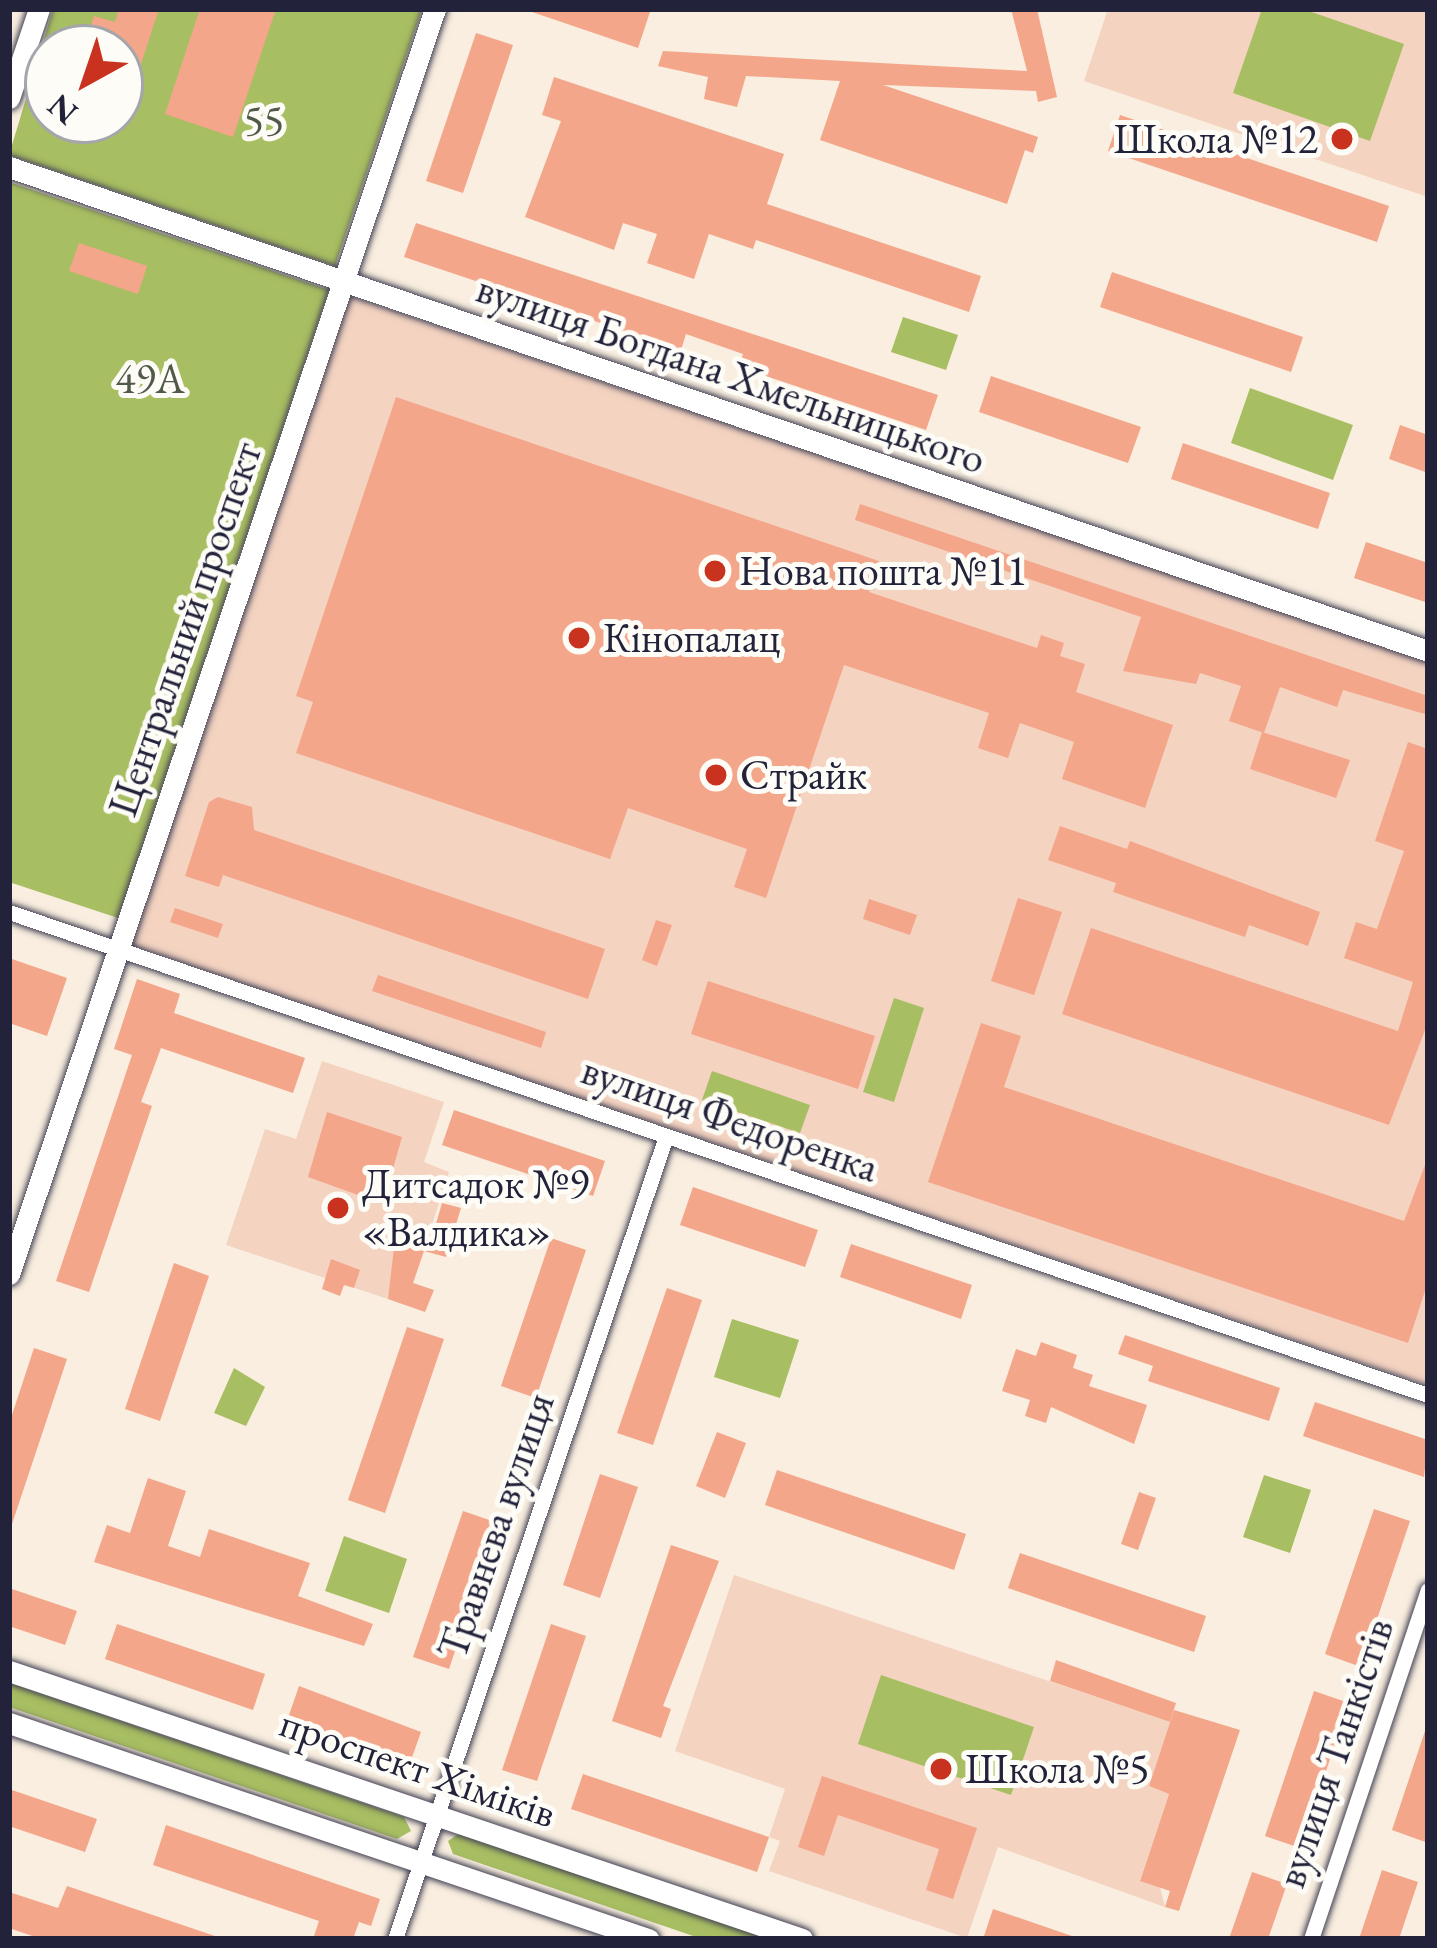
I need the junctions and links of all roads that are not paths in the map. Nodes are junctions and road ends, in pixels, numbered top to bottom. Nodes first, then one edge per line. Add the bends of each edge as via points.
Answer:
1 (39, 9) edge
2 (435, 9) edge
3 (9, 98) edge
4 (9, 167) edge
5 (343, 282) junction
6 (1428, 651) edge
7 (9, 912) edge
8 (118, 949) junction
9 (666, 1136) junction
10 (9, 1274) edge
11 (1428, 1395) edge
12 (1428, 1590) edge
13 (9, 1671) edge
14 (9, 1723) edge
15 (436, 1815) junction
16 (421, 1862) junction
17 (394, 1939) edge
18 (648, 1939) edge
19 (802, 1939) edge
20 (1311, 1939) edge

1 - 3 street
2 - 5 street, Центральний проспект
4 - 5 street, вулиця Богдана Хмельницького
5 - 6 street, вулиця Богдана Хмельницького
5 - 8 street, Центральний проспект
7 - 8 street, вулиця Федоренка
8 - 9 street, вулиця Федоренка
8 - 10 street, Центральний проспект
9 - 11 street, вулиця Федоренка
9 - 15 street, Травнева вулиця
12 - 20 street, вулиця Танкістів
13 - 15 street, проспект Хіміків
14 - 16 street, проспект Хіміків
15 - 16 street, Травнева вулиця
15 - 19 street, проспект Хіміків
16 - 17 street, Травнева вулиця
16 - 18 street, проспект Хіміків

